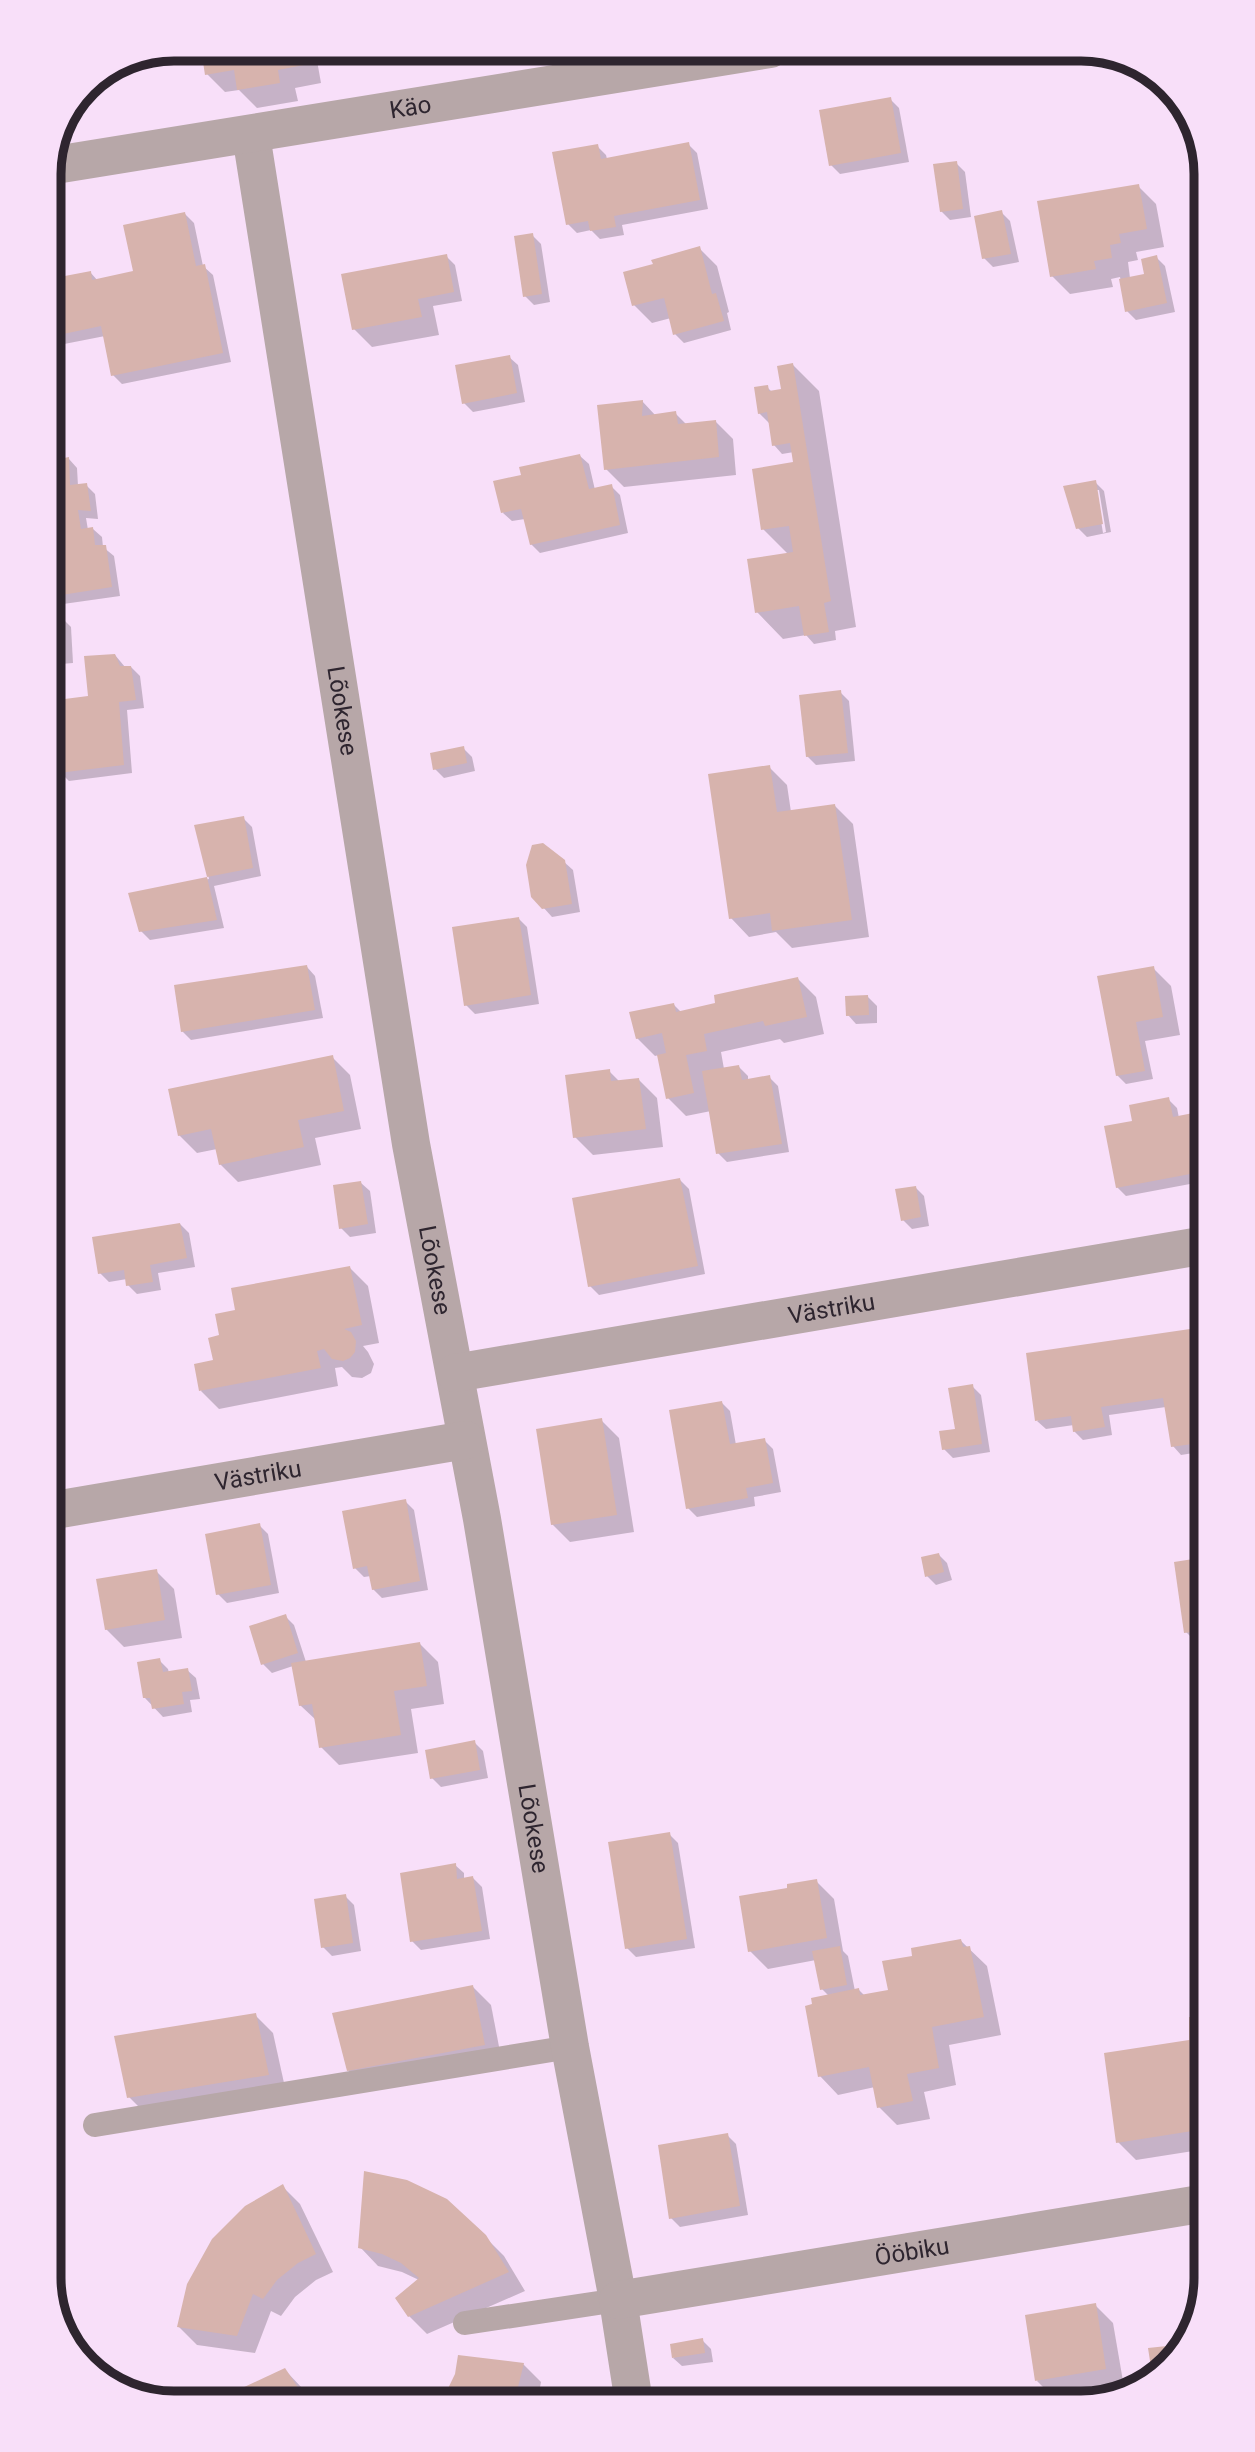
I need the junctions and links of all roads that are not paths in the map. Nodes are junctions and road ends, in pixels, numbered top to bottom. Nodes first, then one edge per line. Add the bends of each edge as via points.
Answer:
1 (692, 61) edge
2 (251, 135) junction
3 (62, 164) edge
4 (1194, 1247) edge
5 (455, 1373) junction
6 (466, 1440) junction
7 (61, 1509) edge
8 (570, 2047) junction
9 (94, 2125) dead end
10 (1194, 2205) edge
11 (618, 2300) junction
12 (465, 2323) dead end
13 (632, 2391) edge

1 - 2 street, Käo
2 - 3 street, Käo
2 - 5 street, Lõokese via 411,1144
4 - 5 street, Västriku
5 - 6 street, Lõokese
6 - 7 street, Västriku
6 - 8 street, Lõokese
8 - 9 lane
8 - 11 street, Lõokese
10 - 11 street, Ööbiku
11 - 12 lane
11 - 13 street, Lõokese

